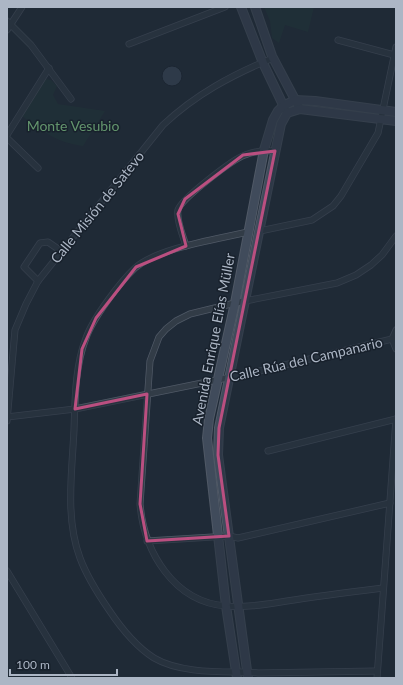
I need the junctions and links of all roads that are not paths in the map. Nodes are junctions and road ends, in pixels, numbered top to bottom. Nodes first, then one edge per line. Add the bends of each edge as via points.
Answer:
1 (22, 7) edge
2 (225, 7) edge
3 (241, 7) edge
4 (255, 7) edge
5 (9, 23) edge
6 (7, 30) edge
7 (18, 32) junction
8 (338, 40) dead end
9 (129, 44) dead end
10 (396, 47) edge
11 (394, 55) junction
12 (274, 58) junction
13 (263, 63) junction
14 (49, 68) junction
15 (71, 100) dead end
16 (294, 100) junction
17 (300, 109) junction
18 (383, 109) junction
19 (285, 110) junction
20 (396, 112) edge
21 (382, 118) junction
22 (396, 121) edge
23 (7, 135) edge
24 (7, 138) edge
25 (264, 150) junction
26 (275, 151) junction
27 (38, 168) dead end
28 (260, 231) junction
29 (248, 232) junction
30 (396, 236) edge
31 (186, 246) junction
32 (60, 251) junction
33 (38, 281) junction
34 (246, 301) junction
35 (235, 302) junction
36 (396, 330) edge
37 (392, 339) junction
38 (396, 349) edge
39 (230, 376) junction
40 (218, 379) junction
41 (148, 394) junction
42 (75, 409) junction
43 (7, 417) edge
44 (396, 419) edge
45 (7, 420) edge
46 (268, 451) dead end
47 (390, 503) junction
48 (229, 536) junction
49 (218, 538) junction
50 (147, 541) junction
51 (7, 571) edge
52 (384, 588) junction
53 (226, 606) junction
54 (237, 606) junction
55 (377, 671) junction
56 (248, 674) edge
57 (237, 675) edge
58 (72, 678) edge
59 (377, 678) edge

1 - 5 street
2 - 9 street
3 - 13 main road
4 - 12 main road
5 - 6 street
5 - 7 street
6 - 7 street
7 - 14 street via 32,45
8 - 11 street
10 - 11 street
11 - 18 street
12 - 13 street, Calle Misión de Satevo
12 - 16 main road
13 - 19 main road
13 - 32 street, Calle Misión de Satevo via 221,81 175,114
14 - 15 street
14 - 23 street
16 - 17 main road
16 - 18 main road
16 - 19 main road
17 - 19 main road
17 - 21 main road
18 - 20 main road
18 - 21 street
19 - 25 main road, Avenida Enrique Elías Müller via 273,120
19 - 26 main road, Avenida Enrique Elías Müller
21 - 22 main road
21 - 28 street via 378,133 333,206 312,220
24 - 27 street
25 - 26 street
25 - 29 main road, Avenida Enrique Elías Müller
25 - 31 street via 243,155 182,203 178,214
26 - 28 main road, Avenida Enrique Elías Müller
28 - 34 main road, Avenida Enrique Elías Müller
29 - 31 street
29 - 35 main road, Avenida Enrique Elías Müller
30 - 34 street via 382,255 356,275 337,283
31 - 42 street via 152,258 136,267 96,318 82,349
32 - 33 street, Calle Misión de Satevo
32 - 33 street via 48,242 40,243 24,267
33 - 43 street, Calle Misión de Satevo via 15,330
34 - 35 street
34 - 39 main road, Avenida Enrique Elías Müller
35 - 40 main road, Avenida Enrique Elías Müller
35 - 41 street via 190,314 166,329 153,348
36 - 37 street
37 - 38 street
37 - 39 street, Calle Rúa del Campanario
39 - 40 street, Calle Rúa del Campanario
39 - 48 main road, Avenida Enrique Elías Müller via 218,440
40 - 41 street, Calle Rúa del Campanario
40 - 49 main road, Avenida Enrique Elías Müller via 207,438
41 - 42 street, Calle Rúa del Campanario
41 - 50 street via 140,504 141,522
42 - 43 street, Calle Rúa del Campanario
42 - 57 street via 72,526 80,558 95,590 134,642 155,658 191,669
43 - 45 street, Calle Misión de Satevo
44 - 46 street
44 - 47 street
47 - 48 street via 238,538
47 - 52 street
48 - 49 street
48 - 54 main road, Avenida Enrique Elías Müller
49 - 50 street
49 - 53 main road, Avenida Enrique Elías Müller
50 - 53 street via 155,559 183,590 198,599
51 - 58 street
52 - 54 street
52 - 55 street
53 - 54 street
53 - 57 main road, Avenida Enrique Elías Müller
54 - 56 main road, Avenida Enrique Elías Müller
55 - 56 street
55 - 59 street
56 - 57 street

